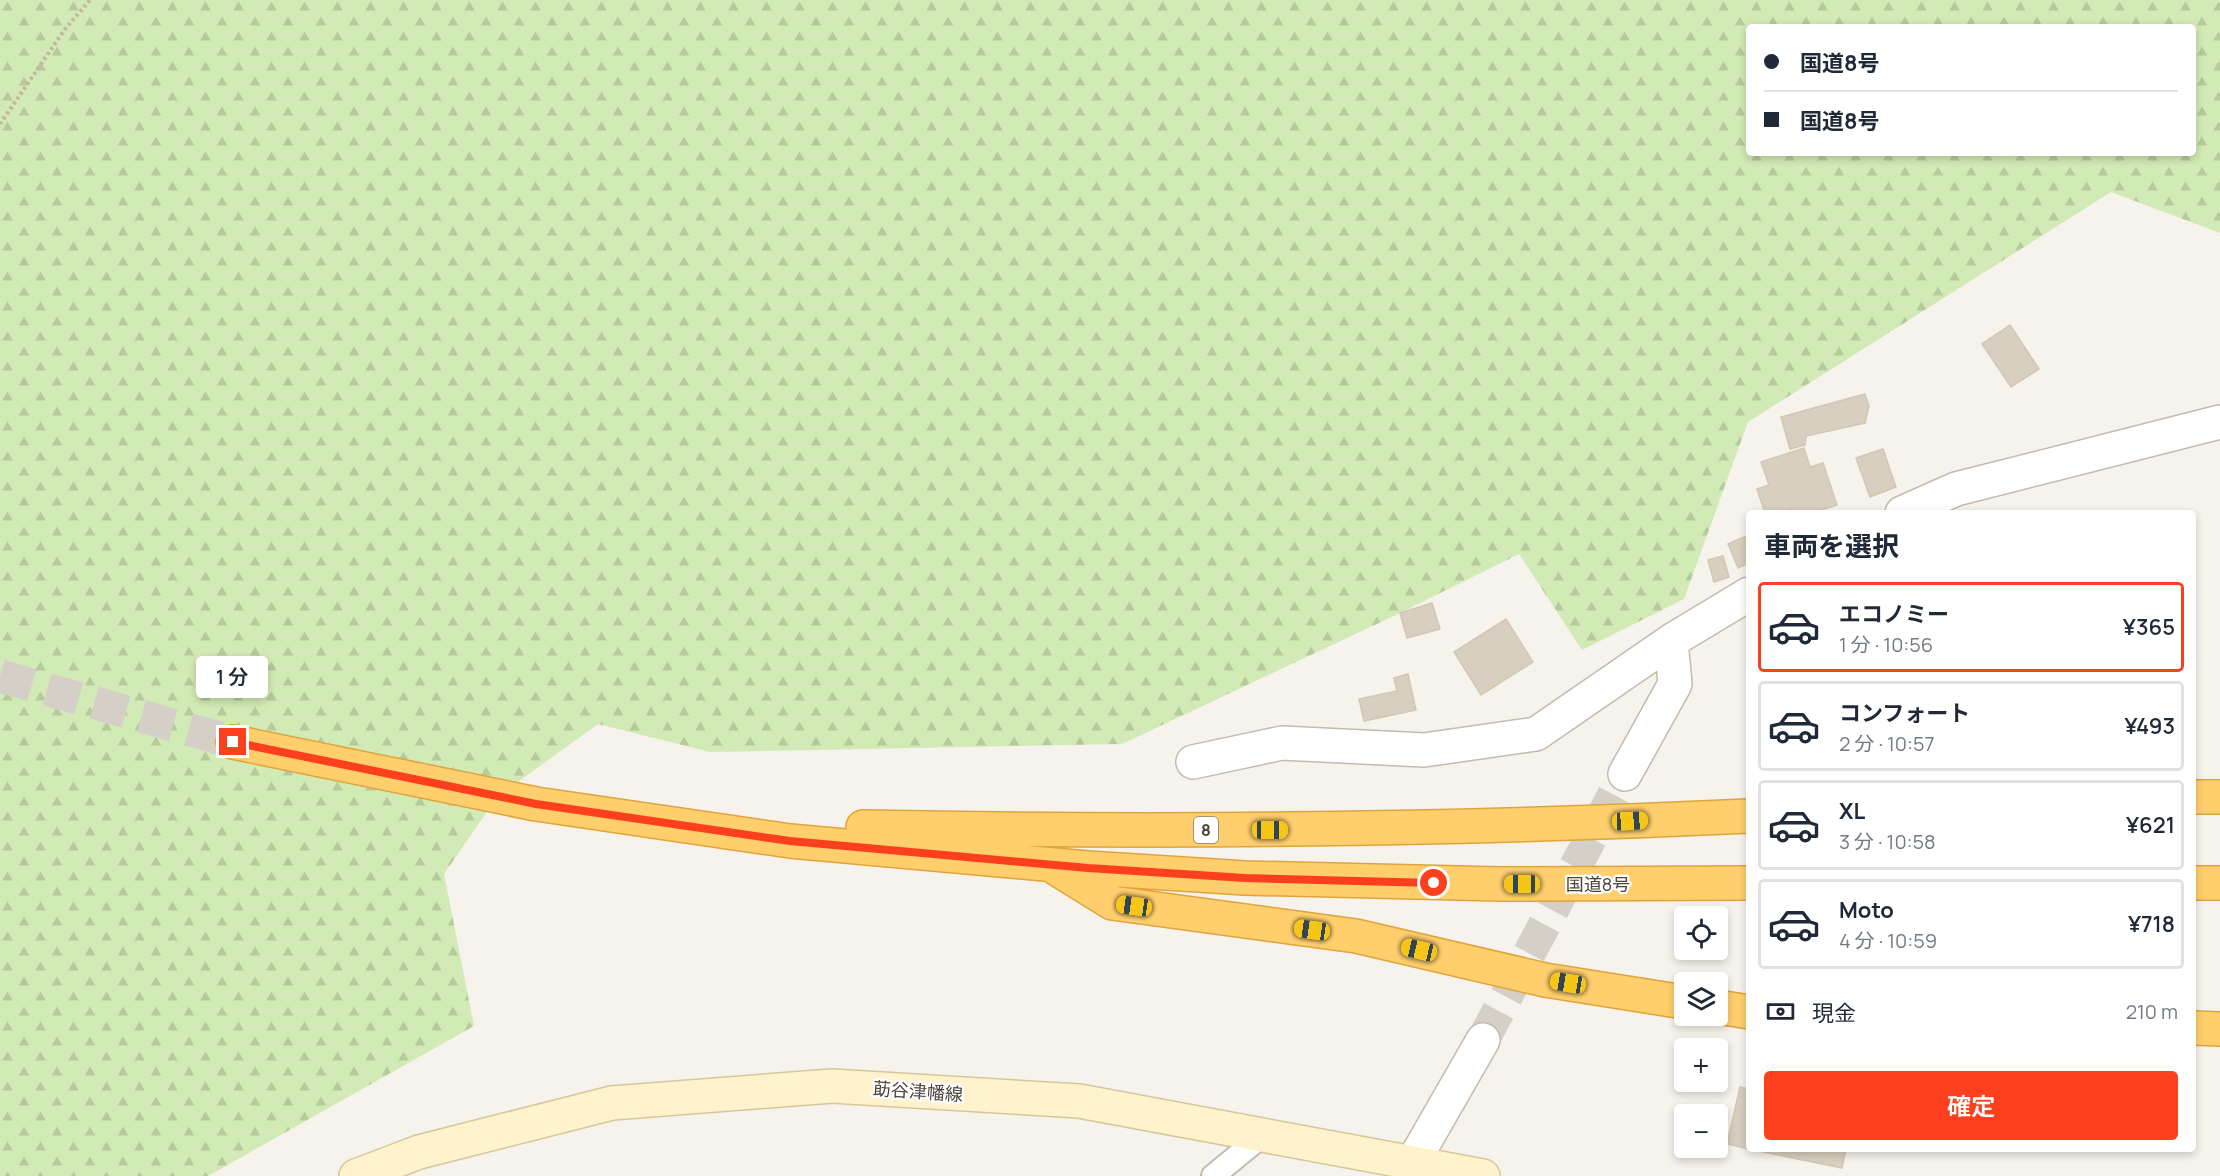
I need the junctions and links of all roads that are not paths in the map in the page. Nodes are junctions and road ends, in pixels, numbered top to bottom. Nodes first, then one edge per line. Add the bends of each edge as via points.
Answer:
1 (2220, 423) edge
2 (1909, 510) edge
3 (1746, 596) edge
4 (1671, 641) junction
5 (233, 742) tunnel mouth
6 (1193, 762) dead end
7 (1626, 774) tunnel mouth
8 (2196, 797) edge
9 (2220, 797) edge
10 (1746, 816) edge
11 (664, 822) junction
12 (1049, 865) junction
13 (2196, 883) edge
14 (2220, 883) edge
15 (1746, 884) edge
16 (1674, 1000) edge
17 (1728, 1009) edge
18 (1746, 1012) edge
19 (2196, 1028) edge
20 (2220, 1029) edge
21 (1483, 1040) tunnel mouth
22 (1263, 1135) junction
23 (1413, 1162) junction
24 (356, 1176) edge
25 (1213, 1176) edge
26 (1484, 1176) edge

1 - 2 street via 1956,489
3 - 4 street
4 - 6 street via 1536,734 1424,750 1282,743
4 - 7 street via 1675,684
5 - 11 highway, 国道8号 / 8 via 536,804
8 - 9 highway
10 - 11 highway, 8 via 1294,830 963,829
11 - 12 highway, 国道8号 / 8 via 790,841
12 - 15 highway, 国道8号 / 8 via 1358,882
12 - 16 highway, 8 via 1112,903 1356,936 1545,980
13 - 14 highway
17 - 18 highway
19 - 20 highway
21 - 23 street
22 - 23 main road, 莇谷津幡線
22 - 24 main road, 莇谷津幡線 via 1079,1101 832,1086 612,1103 419,1152
22 - 25 lane
23 - 26 main road, 莇谷津幡線

